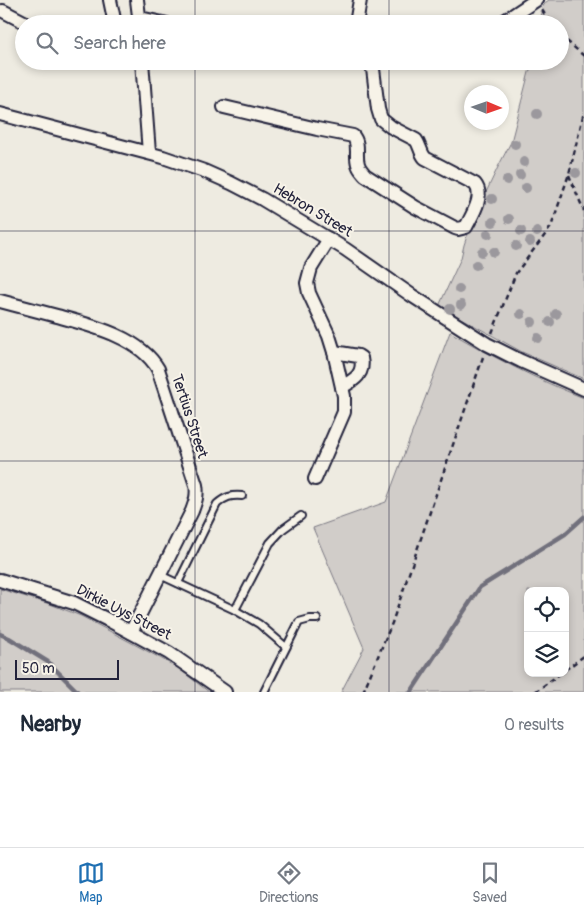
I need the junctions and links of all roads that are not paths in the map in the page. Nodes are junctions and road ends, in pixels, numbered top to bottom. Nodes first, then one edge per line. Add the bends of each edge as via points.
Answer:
1 (110, 0) edge
2 (137, 0) edge
3 (360, 0) edge
4 (536, 0) edge
5 (3, 11) dead end
6 (113, 15) edge
7 (139, 15) edge
8 (358, 15) edge
9 (514, 15) edge
10 (15, 17) edge
11 (143, 70) edge
12 (373, 70) edge
13 (224, 107) dead end
14 (0, 114) edge
15 (149, 153) junction
16 (330, 239) junction
17 (0, 301) edge
18 (334, 352) junction
19 (342, 388) junction
20 (584, 388) edge
21 (315, 479) dead end
22 (242, 496) dead end
23 (301, 516) dead end
24 (160, 575) junction
25 (0, 580) edge
26 (178, 583) junction
27 (235, 610) junction
28 (317, 619) dead end
29 (131, 632) junction
30 (286, 646) junction
31 (225, 692) edge
32 (264, 692) edge

1 - 6 street
2 - 7 street
3 - 8 street
4 - 9 street
5 - 10 street
11 - 15 street
12 - 13 street via 381,119 416,140 425,158 477,187 479,195 466,227 455,228 365,175 357,162 357,141 353,136
14 - 15 street, Hebron Street
15 - 16 street, Hebron Street via 231,183
16 - 18 street via 311,268 307,282
16 - 20 street, Hebron Street via 487,344
17 - 24 street, Tertius Street via 116,334 152,360 158,369 197,490 195,504
18 - 19 street
18 - 19 street via 358,356 362,361 359,376
19 - 21 street via 344,412
22 - 26 lane via 230,496 217,504
23 - 27 lane via 270,543
24 - 26 lane
24 - 29 street, Tertius Street
25 - 29 street, Dirkie Uys Street via 74,603
26 - 27 lane
27 - 30 lane
28 - 30 lane via 299,622
29 - 31 street, Dirkie Uys Street via 169,653
30 - 32 lane

